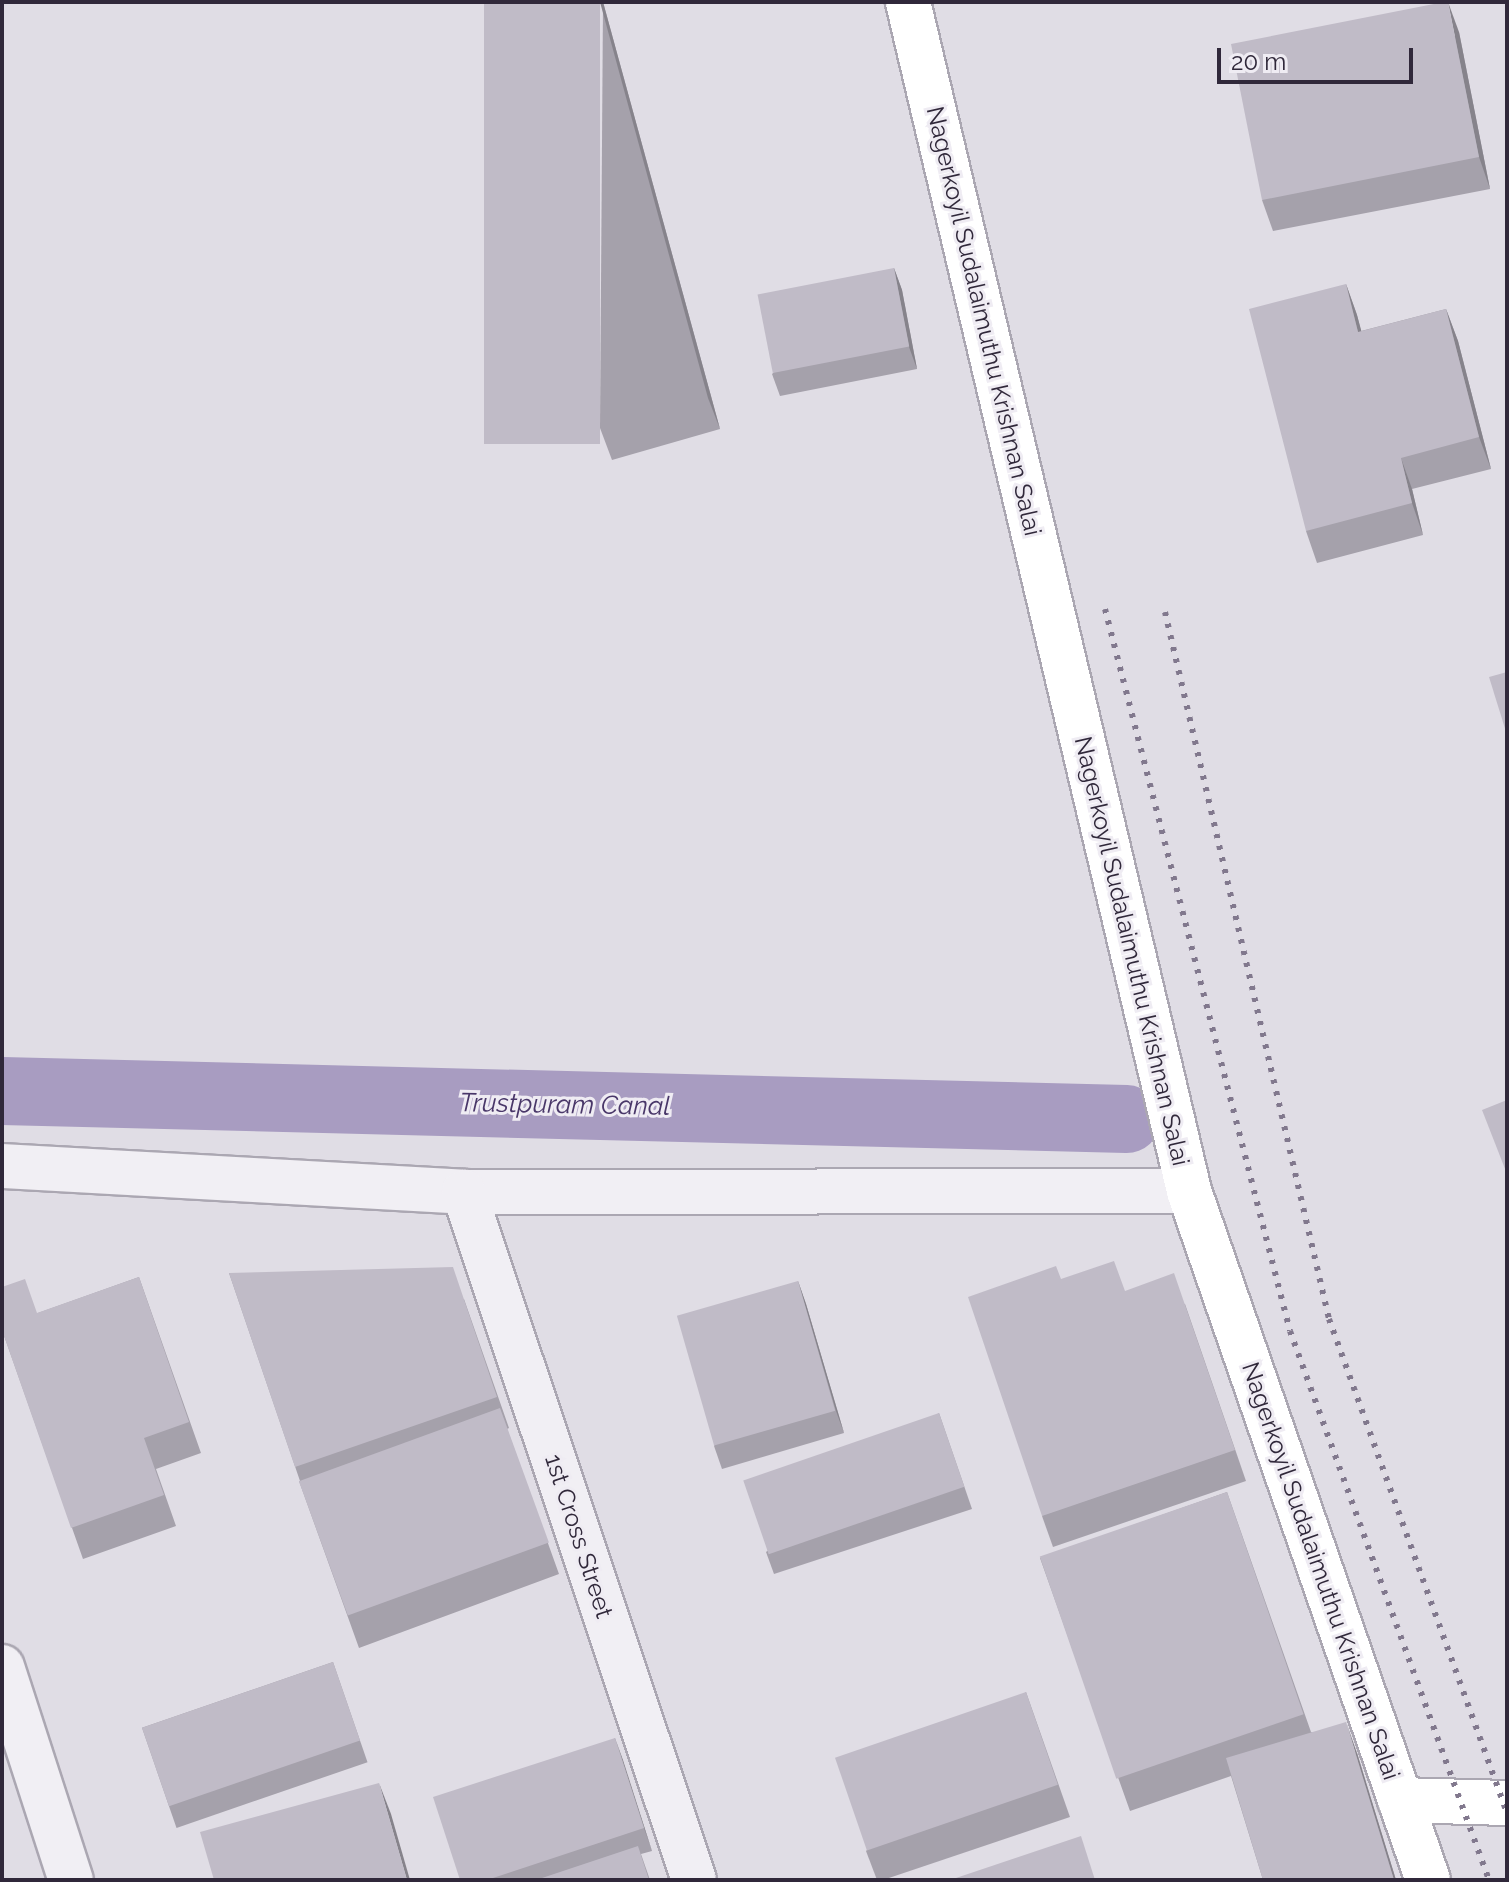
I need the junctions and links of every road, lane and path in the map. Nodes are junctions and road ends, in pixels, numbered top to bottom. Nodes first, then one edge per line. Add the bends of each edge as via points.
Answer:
1 (908, 2) edge
2 (2, 1166) edge
3 (1189, 1191) junction
4 (464, 1192) junction
5 (2, 1667) edge
6 (1400, 1800) junction
7 (1507, 1803) edge
8 (71, 1880) edge
9 (694, 1880) edge
10 (1428, 1880) edge

1 - 3 main road, Nagerkoyil Sudalaimuthu Krishnan Salai
2 - 4 street
3 - 4 street
3 - 6 main road, Nagerkoyil Sudalaimuthu Krishnan Salai
4 - 9 street, 1st Cross Street
5 - 8 street
6 - 7 main road
6 - 10 main road, Nagerkoyil Sudalaimuthu Krishnan Salai

